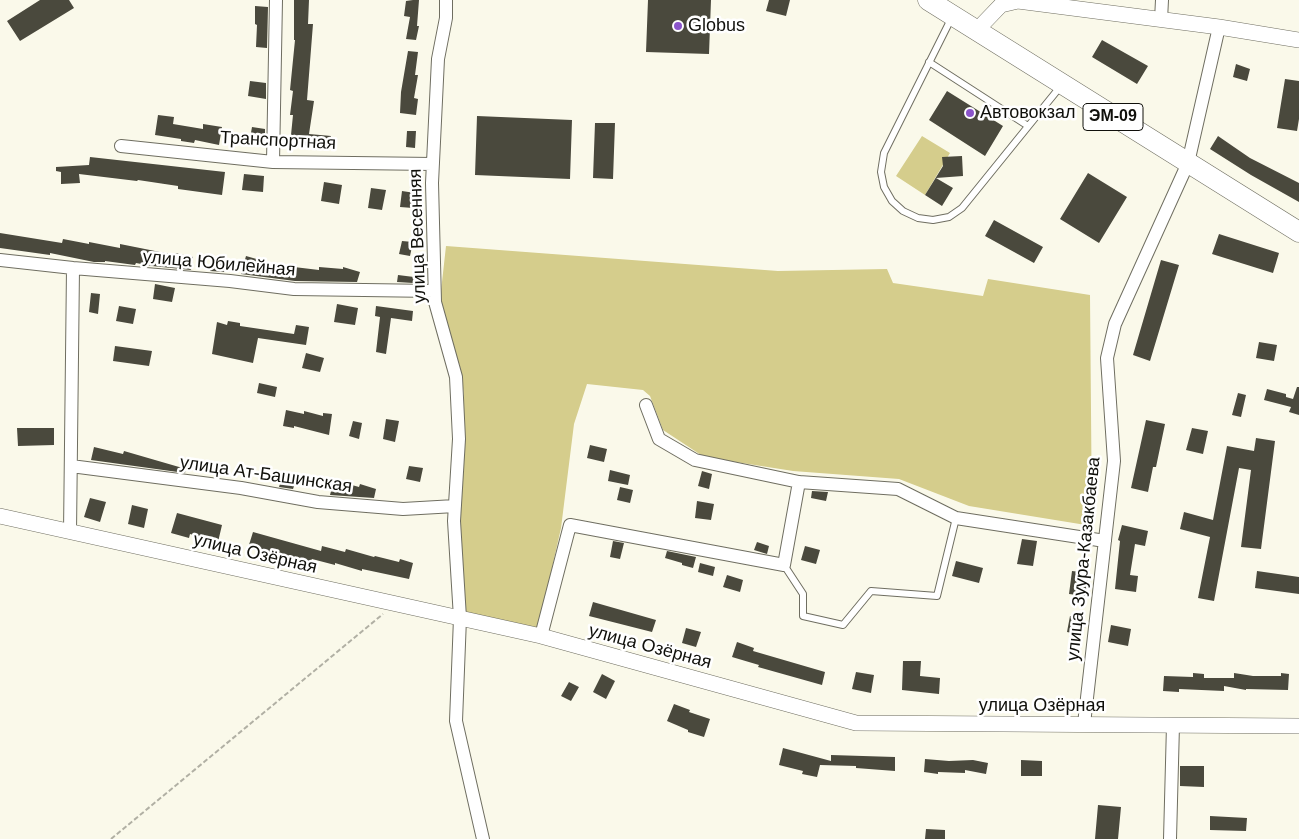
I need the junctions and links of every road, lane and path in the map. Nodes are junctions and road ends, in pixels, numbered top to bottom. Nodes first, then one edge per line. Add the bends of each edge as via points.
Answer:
1 (276, 0) edge
2 (446, 0) edge
3 (928, 0) edge
4 (1162, 0) edge
5 (997, 3) edge
6 (952, 16) junction
7 (1161, 20) junction
8 (1219, 27) junction
9 (976, 31) junction
10 (1299, 40) edge
11 (929, 62) junction
12 (1062, 85) junction
13 (1028, 126) junction
14 (121, 146) dead end
15 (273, 162) junction
16 (1188, 163) junction
17 (433, 164) junction
18 (1299, 232) edge
19 (0, 260) edge
20 (73, 268) junction
21 (434, 291) junction
22 (646, 405) dead end
23 (71, 466) junction
24 (799, 482) junction
25 (455, 506) junction
26 (0, 516) edge
27 (956, 518) junction
28 (70, 532) junction
29 (1105, 541) junction
30 (784, 565) junction
31 (395, 604) junction
32 (460, 618) junction
33 (541, 636) junction
34 (1084, 724) junction
35 (1172, 725) junction
36 (1299, 726) edge
37 (111, 839) edge
38 (483, 839) edge
39 (1170, 839) edge

1 - 15 street
2 - 17 street, улица Весенняя via 438,59
3 - 6 highway, ЭМ-09
4 - 7 street
5 - 7 street via 1018,1
5 - 9 street
6 - 9 highway, ЭМ-09
6 - 11 lane
7 - 8 street
8 - 10 street
8 - 16 street, улица Зуура-Казакбаева
9 - 12 highway, ЭМ-09
11 - 13 lane
11 - 13 lane via 884,152 880,172 892,201 903,211 933,220 949,217 962,208
12 - 13 lane
12 - 16 highway, ЭМ-09
14 - 15 street, Транспортная
15 - 17 street, Транспортная
16 - 18 highway, ЭМ-09
16 - 29 street, улица Зуура-Казакбаева via 1115,324 1109,349 1114,461
17 - 21 street, улица Весенняя
19 - 20 street, улица Юбилейная
20 - 21 street, улица Юбилейная via 294,289
20 - 23 street
21 - 25 street, улица Весенняя via 456,377 459,439
22 - 24 street via 659,439 695,460
23 - 25 street, улица Ат-Башинская via 241,488 318,502 403,509
23 - 28 street
24 - 27 street via 898,489
24 - 30 street
25 - 32 street, улица Весенняя
26 - 28 street, улица Озёрная
27 - 29 street
27 - 30 lane via 937,596 871,591 843,625 803,616 803,594
28 - 31 street, улица Озёрная
29 - 34 street, улица Зуура-Казакбаева
30 - 33 street via 570,525
31 - 32 street, улица Озёрная
31 - 37 path
32 - 33 street, улица Озёрная
32 - 38 street, улица Весенняя via 456,721
33 - 34 street, улица Озёрная via 856,723
34 - 35 street, улица Озёрная
35 - 36 street, улица Озёрная
35 - 39 street

